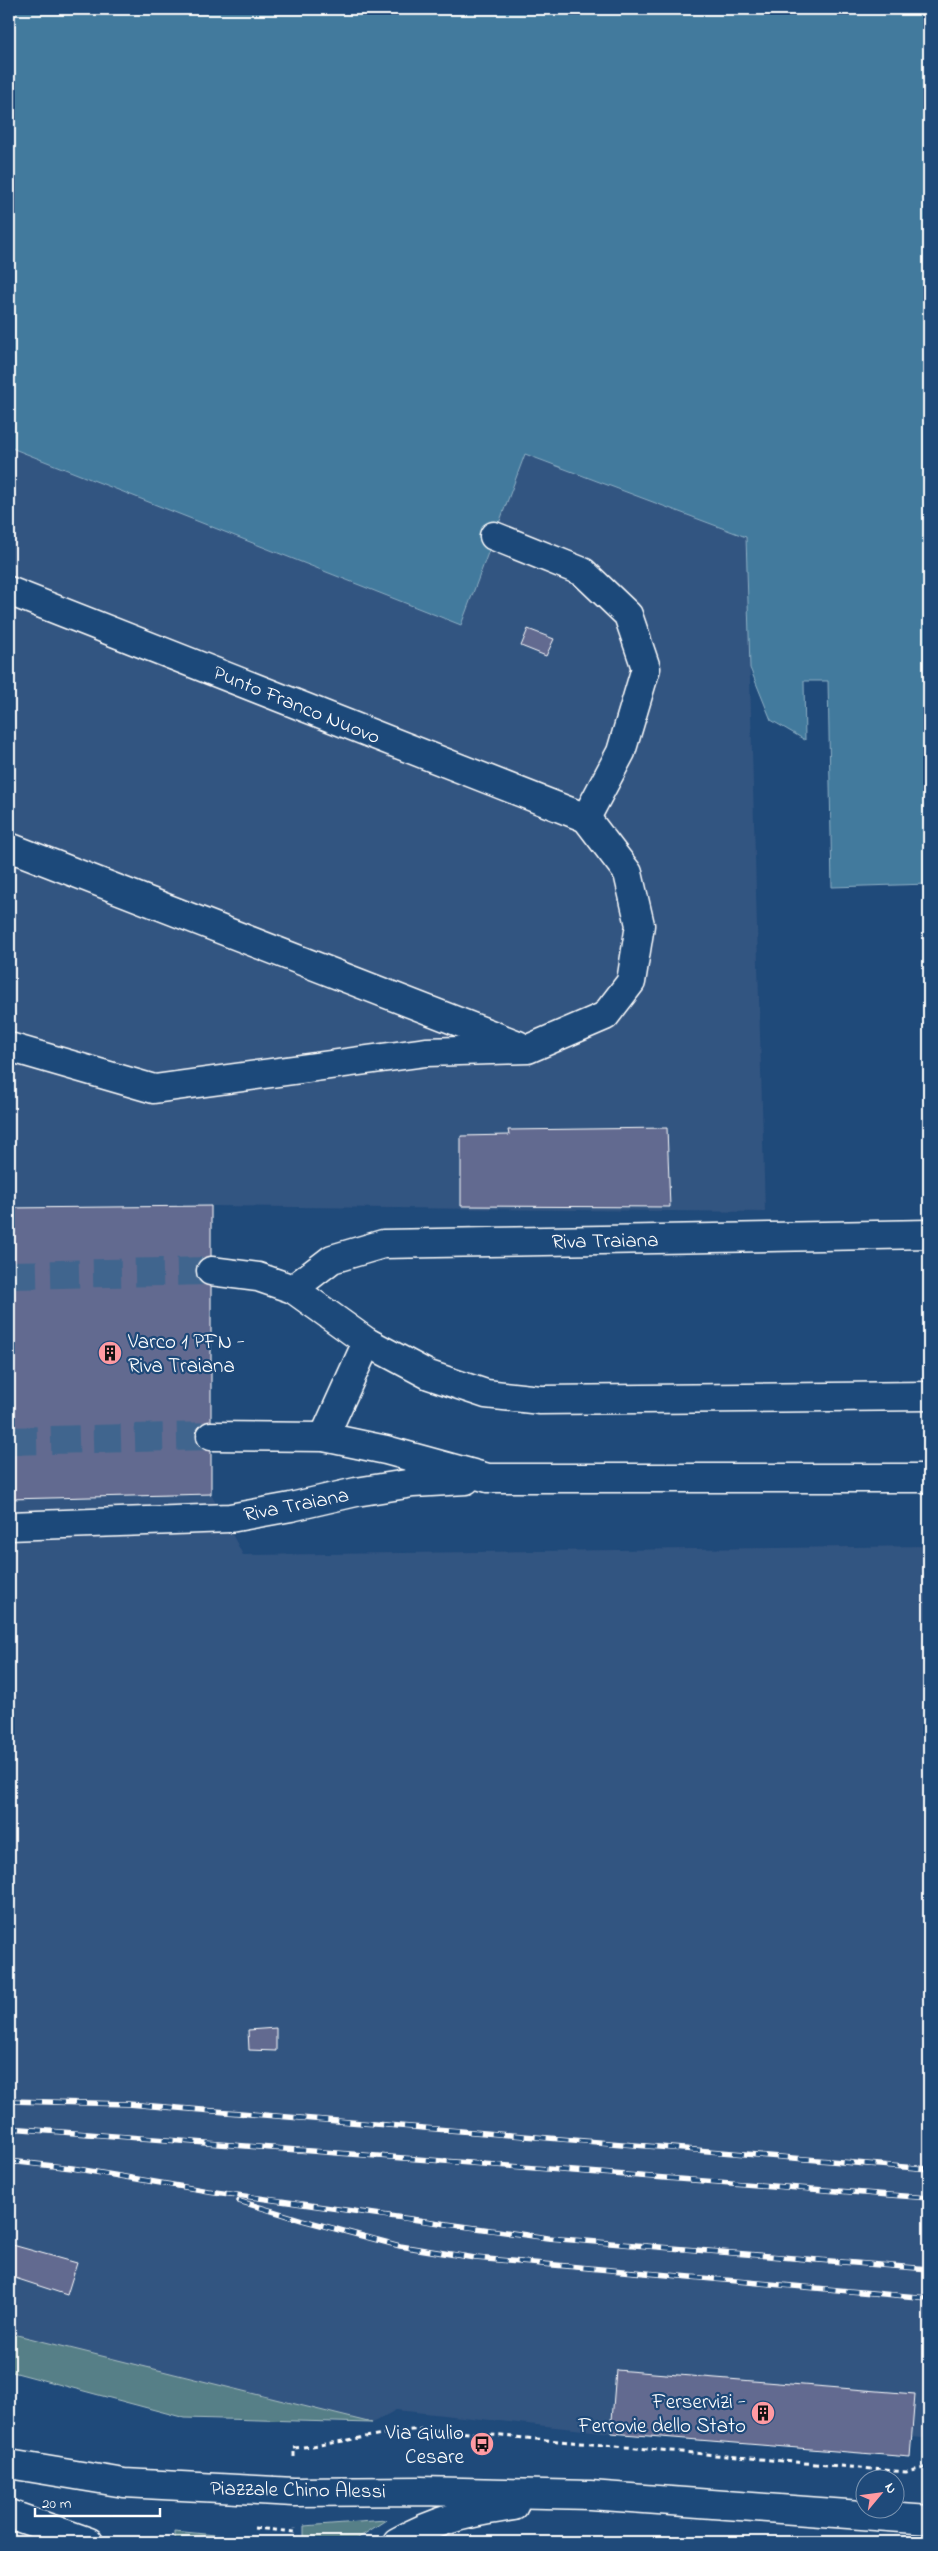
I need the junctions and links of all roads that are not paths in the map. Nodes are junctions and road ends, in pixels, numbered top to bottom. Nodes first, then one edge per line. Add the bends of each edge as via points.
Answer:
1 (494, 536) dead end
2 (9, 591) edge
3 (586, 818) junction
4 (9, 847) edge
5 (9, 1046) edge
6 (528, 1049) junction
7 (929, 1234) edge
8 (211, 1270) tunnel mouth
9 (293, 1289) junction
10 (368, 1342) junction
11 (929, 1396) edge
12 (211, 1436) tunnel mouth
13 (324, 1437) junction
14 (488, 1478) junction
15 (929, 1478) edge
16 (9, 1526) edge
17 (9, 2464) edge
18 (590, 2495) junction
19 (9, 2514) edge
20 (929, 2520) edge
21 (407, 2539) edge
22 (85, 2541) edge

1 - 3 street via 583,572 628,615 646,668 621,752
2 - 3 street, Punto Franco Nuovo
3 - 6 street via 628,874 640,925 631,982 605,1016
4 - 6 street
5 - 6 street via 154,1089 426,1052
7 - 9 street, Riva Traiana via 383,1244 332,1259
8 - 9 street via 258,1277
9 - 10 street
10 - 11 street via 429,1375 486,1394 540,1400
10 - 13 street
12 - 13 street, Riva Traiana
13 - 14 street, Riva Traiana
14 - 15 street, Riva Traiana
14 - 16 street, Riva Traiana via 403,1485 230,1518
17 - 18 street, Piazzale Chino Alessi via 124,2483 209,2488
18 - 20 street
18 - 21 street via 462,2514
19 - 22 street

